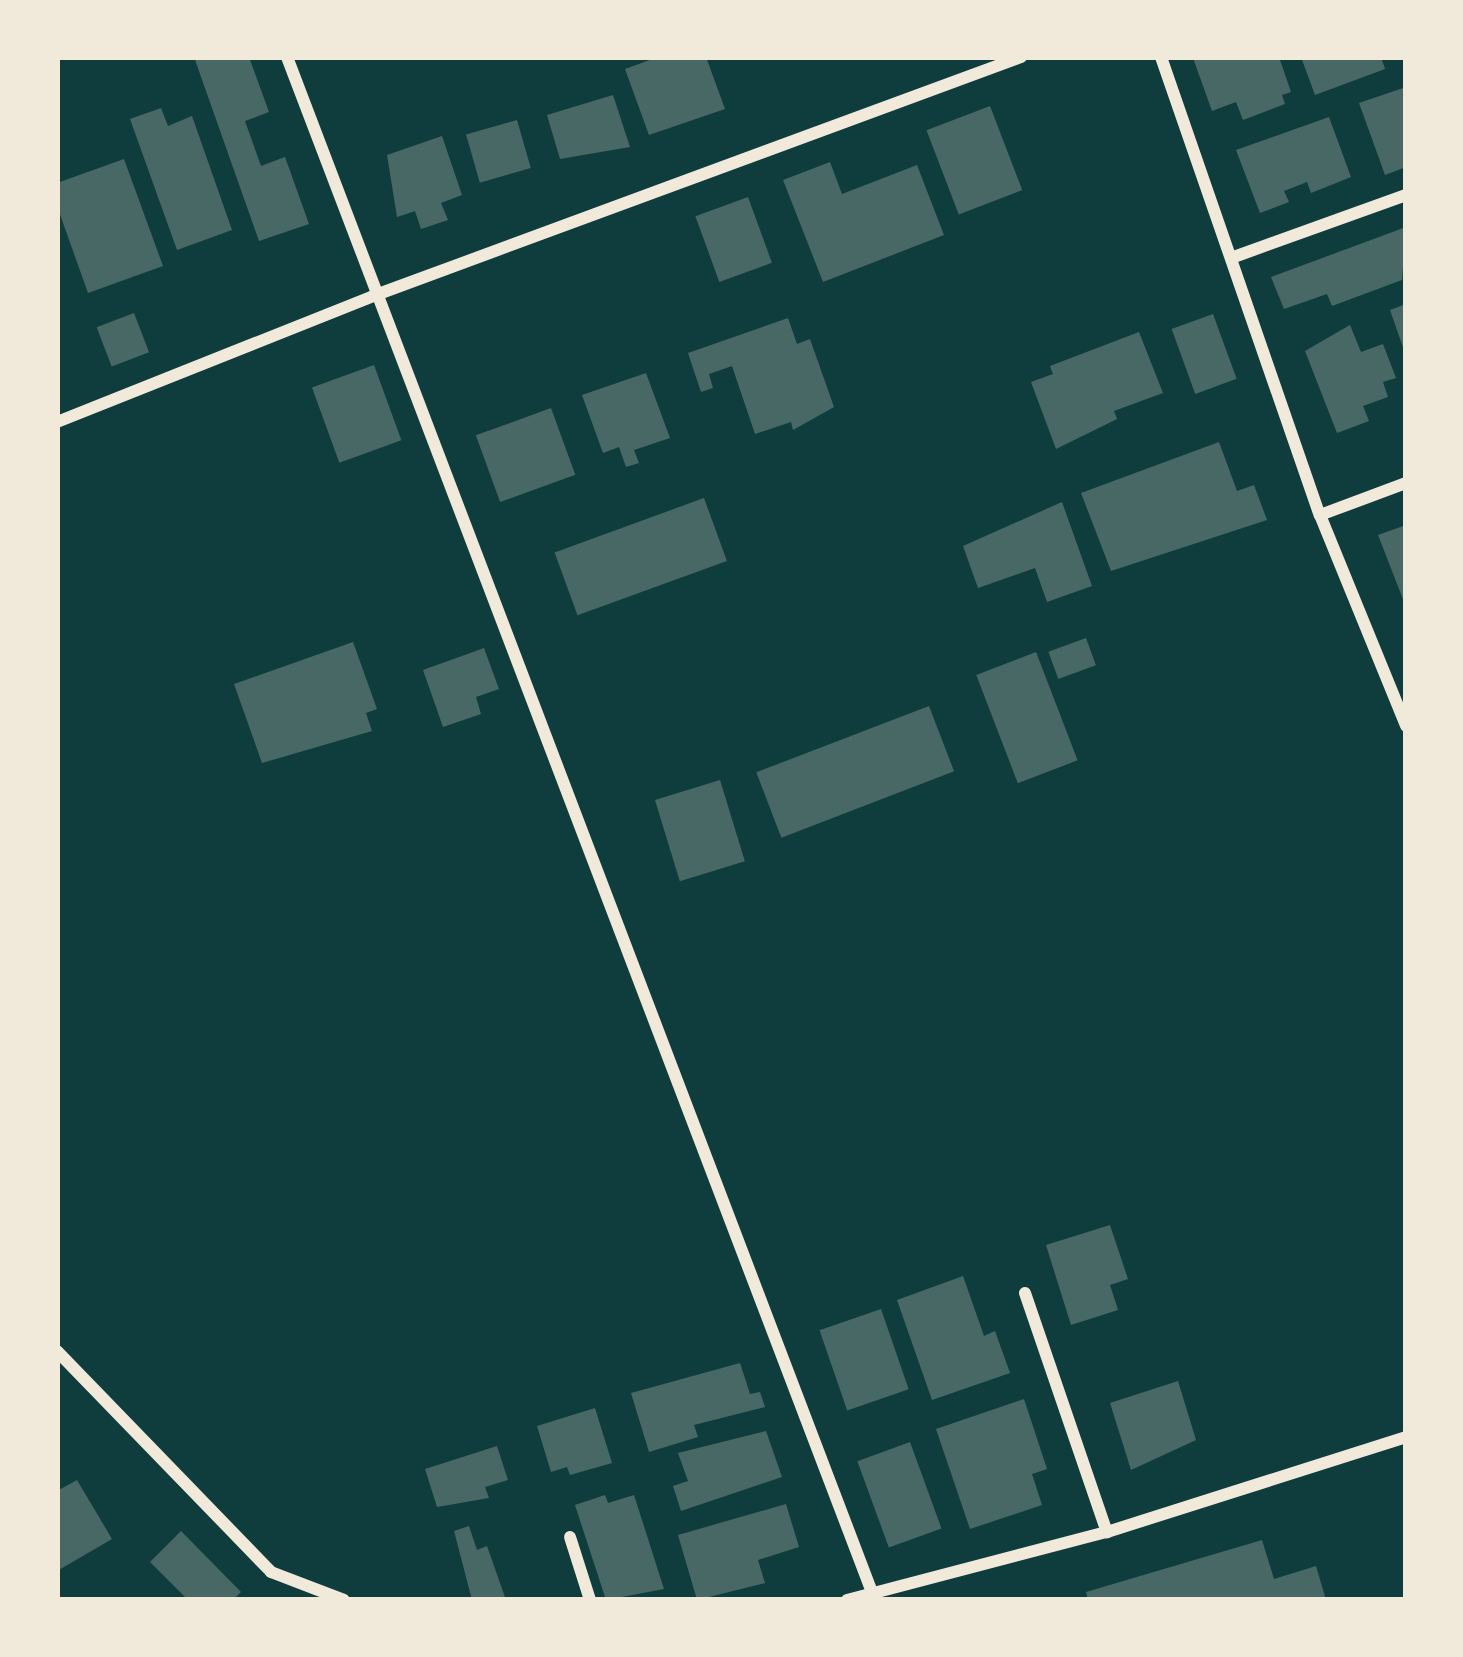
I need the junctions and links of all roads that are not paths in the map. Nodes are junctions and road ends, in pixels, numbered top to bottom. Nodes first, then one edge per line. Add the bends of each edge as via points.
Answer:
1 (286, 57) edge
2 (1021, 57) edge
3 (1161, 57) edge
4 (1406, 195) edge
5 (1231, 258) junction
6 (373, 296) junction
7 (57, 422) edge
8 (1406, 483) edge
9 (1320, 515) junction
10 (1406, 726) edge
11 (1025, 1293) dead end
12 (57, 1351) edge
13 (1406, 1437) edge
14 (1107, 1532) junction
15 (570, 1537) dead end
16 (873, 1596) edge
17 (344, 1600) edge
18 (590, 1600) edge
19 (847, 1600) edge

1 - 6 street
2 - 6 street
3 - 5 street
4 - 5 street
5 - 9 street
6 - 7 street
6 - 16 street
8 - 9 street
9 - 10 street
11 - 14 street
12 - 17 street via 272,1572
13 - 14 street
14 - 16 street
15 - 18 street
16 - 19 street

